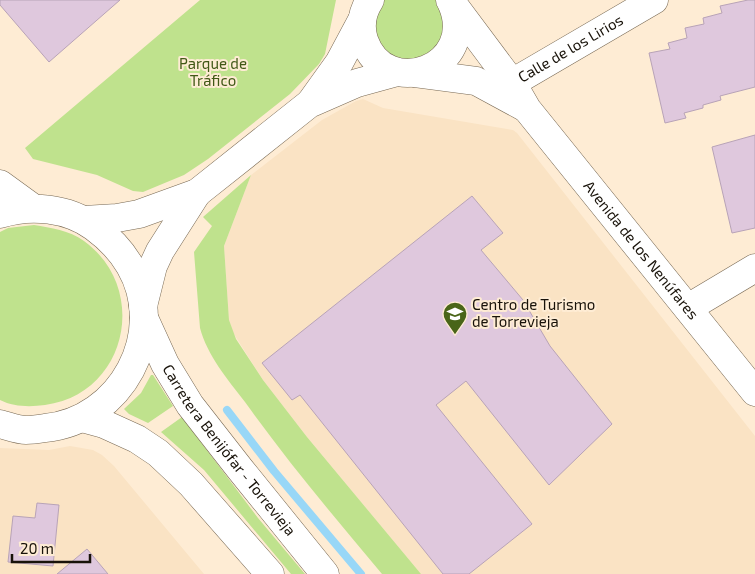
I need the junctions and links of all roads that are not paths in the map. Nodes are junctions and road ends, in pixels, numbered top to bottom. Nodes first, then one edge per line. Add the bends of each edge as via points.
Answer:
1 (450, 0) edge
2 (654, 0) edge
3 (366, 10) edge
4 (404, 72) junction
5 (512, 83) junction
6 (309, 104) junction
7 (527, 109) junction
8 (0, 184) edge
9 (197, 193) junction
10 (33, 208) junction
11 (0, 214) edge
12 (84, 220) junction
13 (755, 268) edge
14 (688, 308) junction
15 (143, 312) junction
16 (755, 392) edge
17 (82, 418) junction
18 (0, 424) edge
19 (270, 574) edge
20 (325, 574) edge

1 - 4 street via 456,12 457,27 455,41 448,54 424,71
1 - 5 street, Avenida de los Nenúfares
2 - 5 street, Calle de los Lirios
3 - 4 street via 362,35 367,47 383,66
3 - 6 street via 339,63
4 - 6 street via 356,83
4 - 7 street, Avenida de los Nenúfares via 476,81
5 - 7 street, Avenida de los Nenúfares
6 - 9 street
7 - 14 street, Avenida de los Nenúfares
8 - 10 street
9 - 12 street via 139,214
9 - 15 street via 160,250 153,266
10 - 11 street
10 - 12 street via 63,212
12 - 15 street via 120,250 131,267 139,286
13 - 14 street
14 - 16 street, Avenida de los Nenúfares
15 - 17 street via 141,343 133,366 103,405
15 - 20 street, Carretera Benijófar - Torrevieja via 165,364 190,405
17 - 18 street via 59,427 26,430
17 - 19 street via 137,439 158,453 191,484

